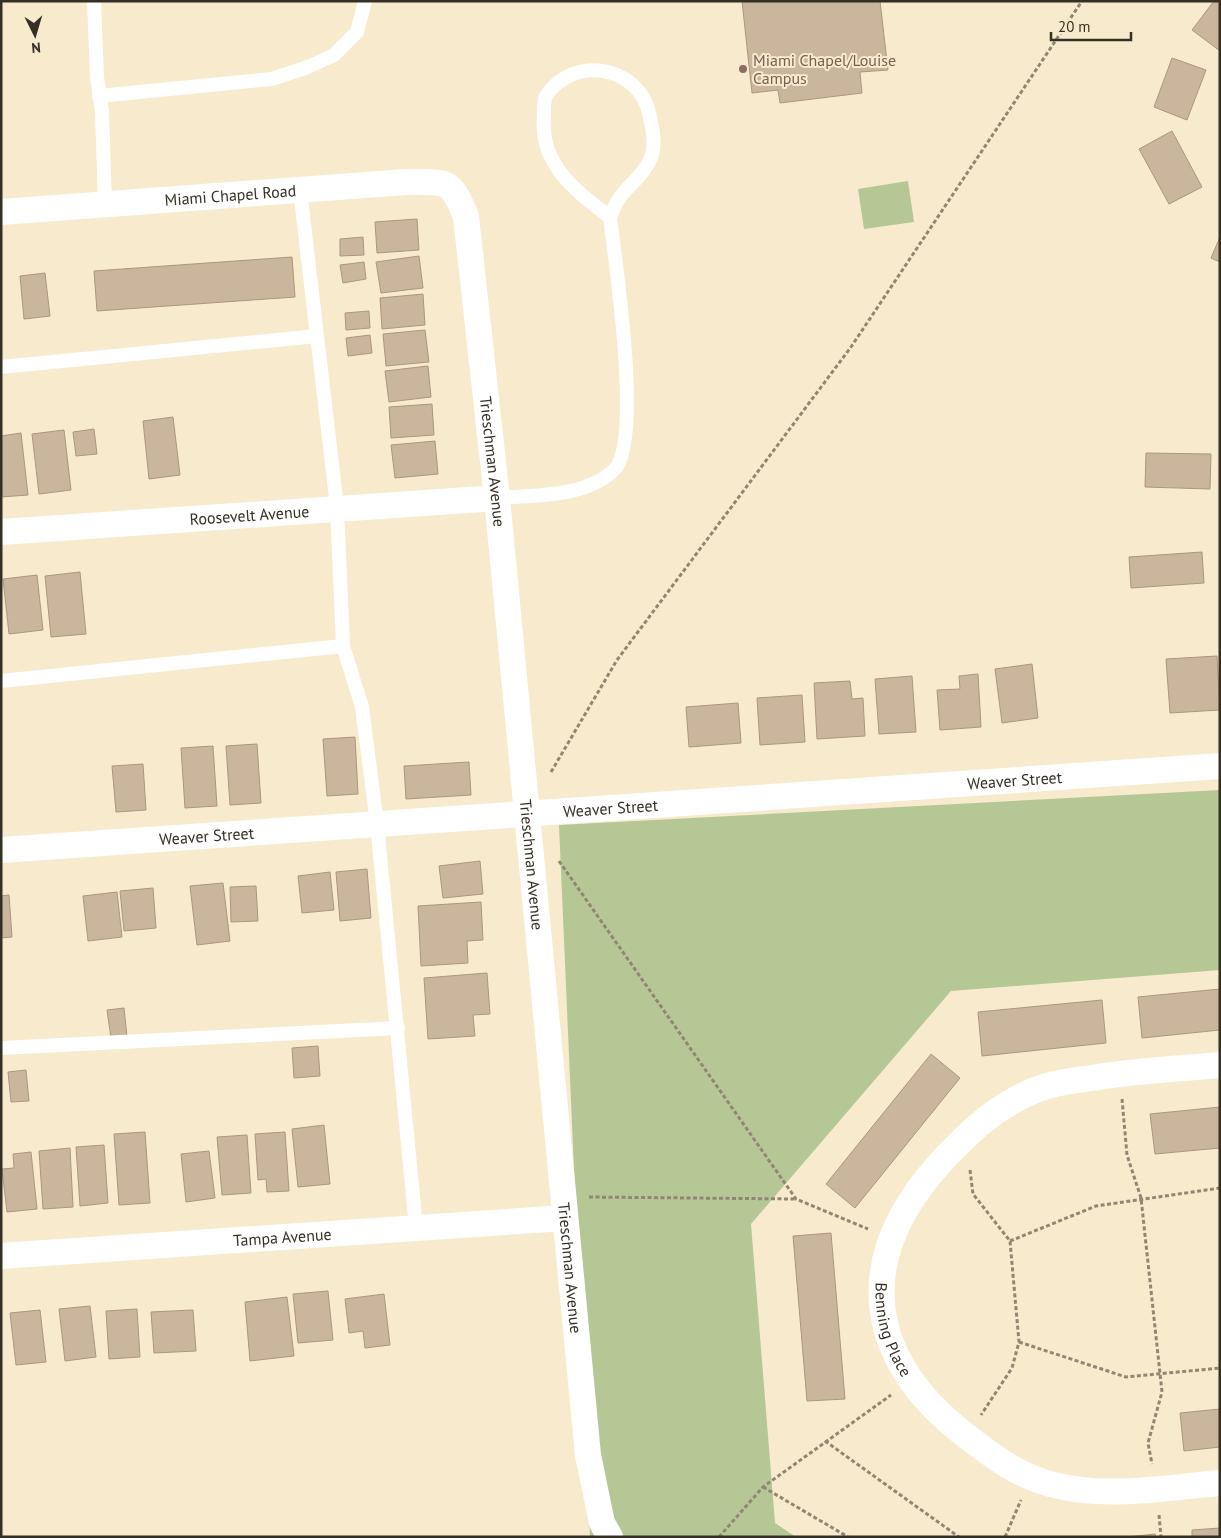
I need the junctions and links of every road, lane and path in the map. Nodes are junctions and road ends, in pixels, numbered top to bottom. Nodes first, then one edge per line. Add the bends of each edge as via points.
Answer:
1 (94, 1) edge
2 (365, 1) edge
3 (1082, 1) edge
4 (100, 96) junction
5 (300, 190) junction
6 (456, 193) joint
7 (105, 204) junction
8 (1, 212) edge
9 (610, 217) junction
10 (317, 336) junction
11 (1, 367) edge
12 (497, 498) junction
13 (337, 507) junction
14 (1, 532) edge
15 (344, 646) junction
16 (1, 680) edge
17 (1220, 766) edge
18 (546, 780) dead end
19 (526, 814) junction
20 (377, 824) junction
21 (1, 850) edge
22 (554, 856) dead end
23 (398, 1028) junction
24 (1, 1048) edge
25 (1220, 1065) edge
26 (1120, 1073) junction
27 (965, 1135) junction
28 (1220, 1188) edge
29 (1142, 1198) junction
30 (796, 1199) junction
31 (564, 1218) junction
32 (416, 1228) junction
33 (891, 1239) junction
34 (1010, 1241) junction
35 (1, 1256) edge
36 (1019, 1342) junction
37 (1220, 1368) edge
38 (1160, 1374) junction
39 (910, 1381) junction
40 (966, 1436) junction
41 (826, 1441) junction
42 (1030, 1478) junction
43 (1220, 1483) edge
44 (763, 1487) junction
45 (1156, 1489) junction
46 (610, 1537) edge
47 (718, 1537) edge
48 (848, 1537) edge
49 (959, 1537) edge
50 (1005, 1537) edge
51 (1161, 1537) edge

1 - 4 lane
2 - 4 lane via 357,32 334,56 308,67 272,79
3 - 18 path via 851,347 617,660
4 - 7 lane
5 - 6 street, Miami Chapel Road via 406,182 441,183
5 - 7 street, Miami Chapel Road
5 - 10 lane
6 - 12 street, Trieschman Avenue via 466,217
7 - 8 street, Miami Chapel Road
9 - 9 lane via 619,198 642,176 653,153 652,127 646,100 626,79 606,70 584,72 560,81 545,98 545,146 552,162 571,184
9 - 12 lane via 628,377 628,419 615,469 596,482 566,492
10 - 11 lane
10 - 13 lane
12 - 13 street, Roosevelt Avenue
12 - 19 street, Trieschman Avenue
13 - 14 street, Roosevelt Avenue
13 - 15 lane
15 - 16 lane
15 - 20 lane via 362,707
17 - 19 street, Weaver Street
19 - 20 street, Weaver Street
19 - 31 street, Trieschman Avenue via 552,1058
20 - 21 street, Weaver Street
20 - 23 lane
22 - 30 path
23 - 24 lane
23 - 32 lane
25 - 26 street, Benning Place
26 - 27 street, Benning Place via 1035,1090 999,1108
26 - 29 path via 1127,1156
27 - 33 street, Benning Place via 914,1195
27 - 34 path via 973,1194
28 - 29 path
29 - 34 path via 1096,1206
29 - 38 path
30 - 31 path via 586,1197
30 - 33 path
31 - 32 street, Tampa Avenue
31 - 46 street, Trieschman Avenue via 588,1455 600,1513
32 - 35 street, Tampa Avenue
33 - 39 street, Benning Place via 882,1281 884,1320 889,1339
34 - 36 path
36 - 38 path via 1126,1377
36 - 40 path via 1012,1368
37 - 38 path
38 - 45 path via 1162,1392 1148,1443
39 - 40 street, Benning Place via 939,1415
39 - 41 path
40 - 42 street, Benning Place
41 - 44 path
41 - 49 path
42 - 45 street, Benning Place via 1095,1492
42 - 50 path
43 - 45 street, Benning Place
44 - 47 path
44 - 48 path
45 - 51 path

